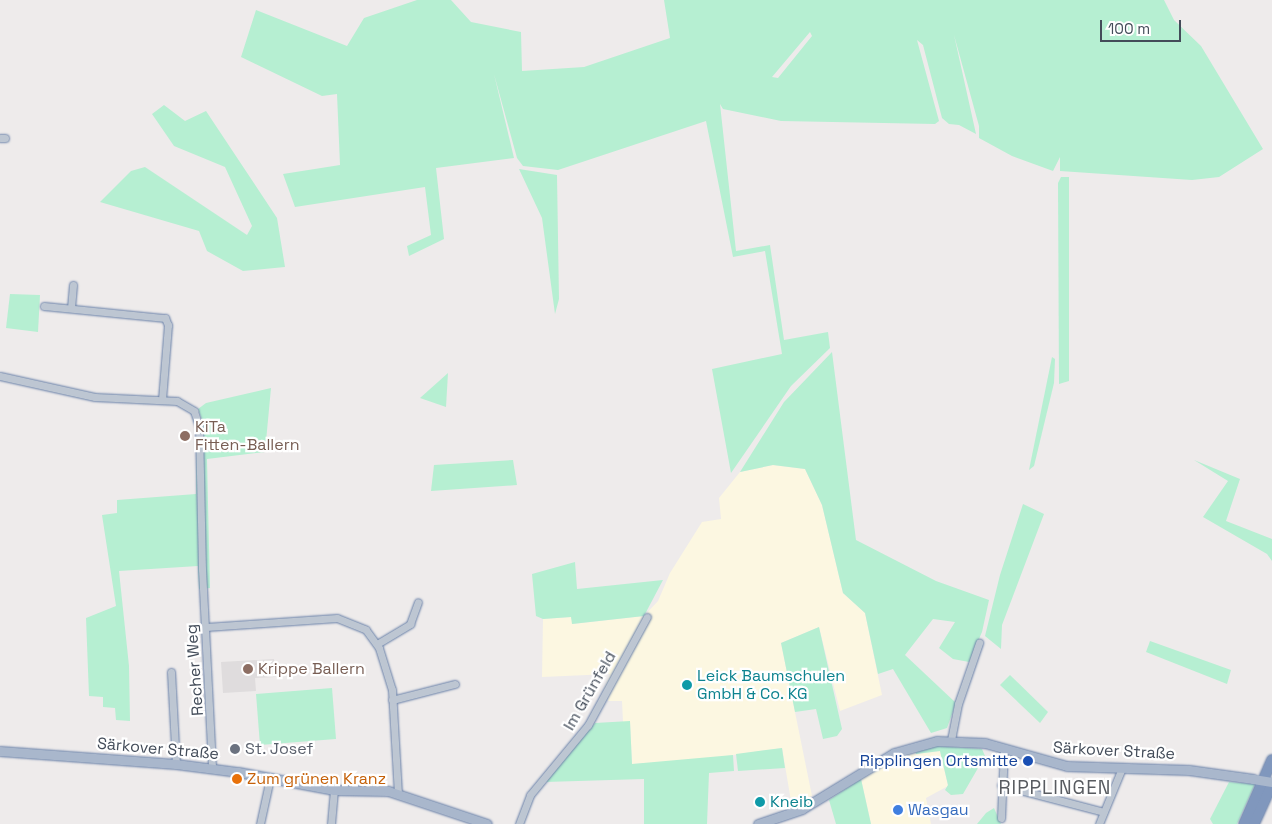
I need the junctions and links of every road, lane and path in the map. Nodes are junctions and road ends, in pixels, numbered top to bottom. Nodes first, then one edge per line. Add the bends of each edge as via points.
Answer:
1 (73, 285) dead end
2 (44, 306) dead end
3 (71, 308) junction
4 (0, 376) edge
5 (162, 399) junction
6 (418, 602) dead end
7 (647, 617) dead end
8 (206, 627) junction
9 (980, 643) dead end
10 (377, 644) junction
11 (171, 672) dead end
12 (455, 684) dead end
13 (392, 700) junction
14 (951, 740) junction
15 (1004, 748) junction
16 (0, 751) edge
17 (1272, 760) edge
18 (176, 764) junction
19 (212, 768) junction
20 (1122, 768) junction
21 (270, 778) junction
22 (1272, 783) edge
23 (1001, 785) junction
24 (334, 790) junction
25 (398, 793) junction
26 (1104, 812) junction
27 (1000, 818) dead end
28 (467, 822) edge
29 (260, 824) edge
30 (331, 824) edge
31 (487, 824) edge
32 (519, 824) edge
33 (758, 824) edge
34 (1099, 824) edge
35 (1244, 824) edge
36 (1254, 824) edge

1 - 3 street
2 - 3 street
3 - 5 street via 164,318 168,325
4 - 5 street, Recher Weg via 95,397
5 - 8 street, Recher Weg via 184,403 197,417
6 - 10 street via 410,624
7 - 32 street, Im Grünfeld via 588,725 530,795
8 - 10 street via 338,618 360,626
8 - 19 street, Recher Weg
9 - 14 street via 963,686
10 - 13 street
11 - 18 street
12 - 13 street
13 - 25 street
14 - 15 main road, Särkover Straße
14 - 33 main road, Särkover Straße via 919,744 899,751 802,808
15 - 20 main road, Särkover Straße via 1055,764
15 - 23 street
16 - 18 main road, Särkover Straße
17 - 35 highway
18 - 19 main road, Särkover Straße
19 - 21 main road, Särkover Straße
20 - 22 main road, Särkover Straße, bridge via 1223,774
20 - 26 street
21 - 24 main road, Särkover Straße
21 - 29 street
22 - 36 highway
23 - 26 street
23 - 27 street
24 - 25 main road, Särkover Straße
24 - 30 street
25 - 28 main road, Särkover Straße
26 - 34 street
28 - 31 main road, Särkover Straße

